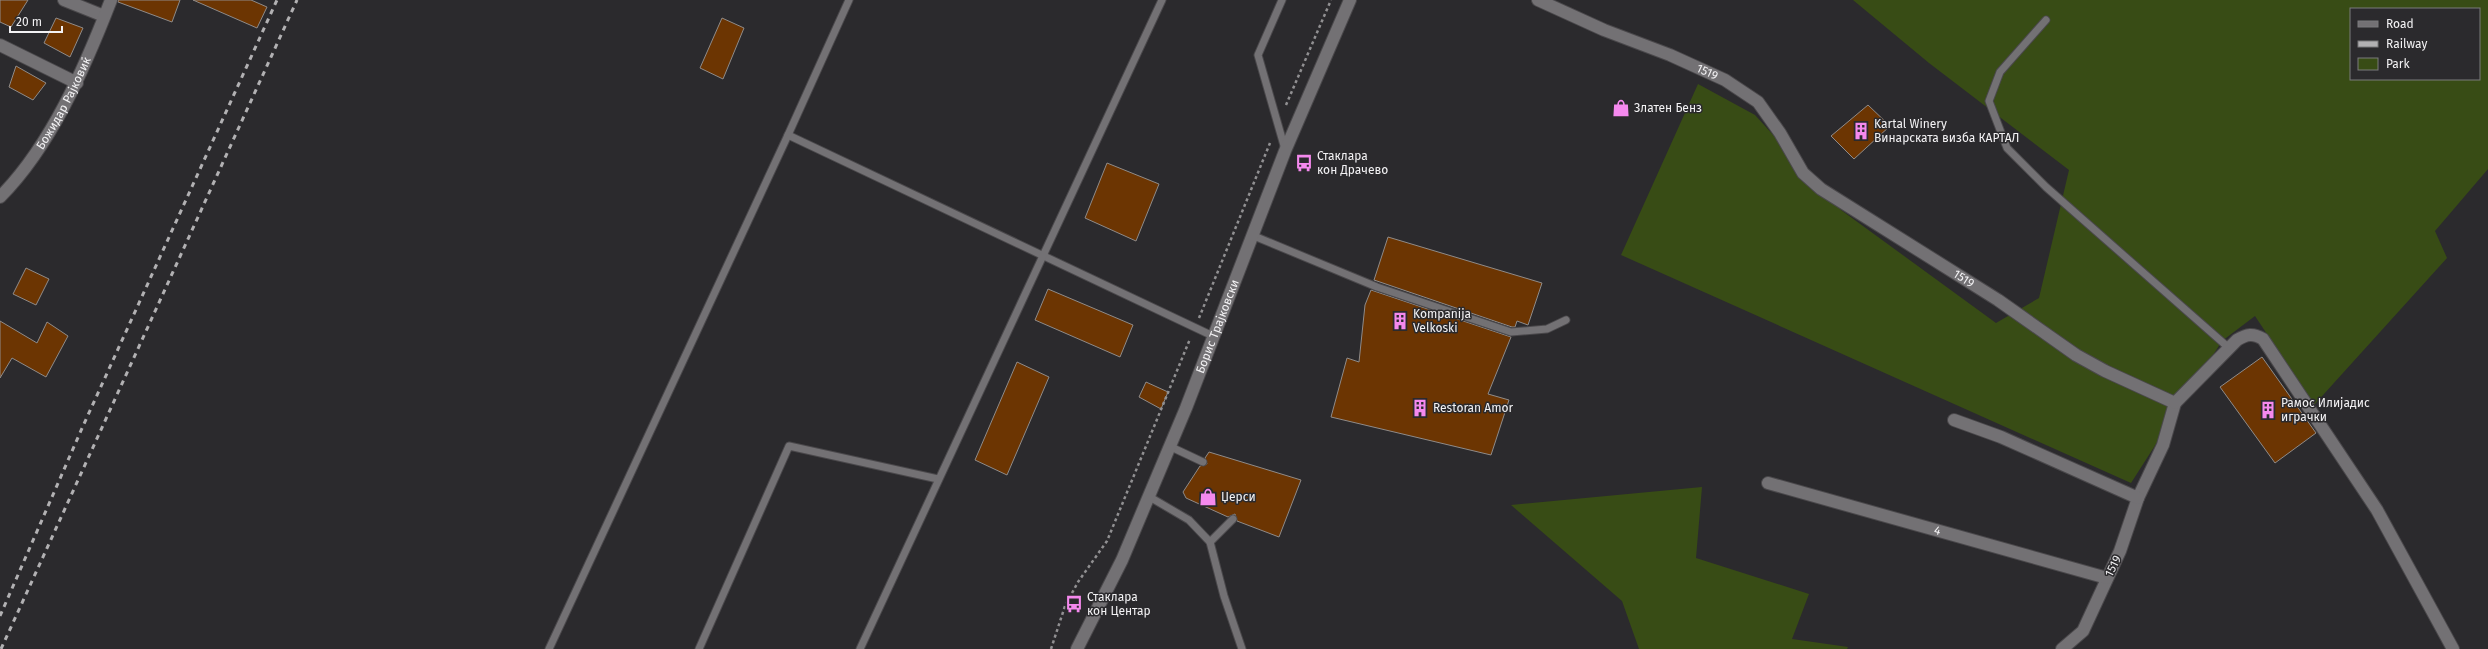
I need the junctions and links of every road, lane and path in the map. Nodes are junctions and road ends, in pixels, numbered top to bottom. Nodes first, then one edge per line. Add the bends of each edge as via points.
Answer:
1 (64, 0) edge
2 (111, 0) edge
3 (849, 0) edge
4 (1282, 0) edge
5 (1350, 0) edge
6 (1538, 0) edge
7 (1161, 1) edge
8 (104, 16) junction
9 (2046, 20) dead end
10 (0, 45) edge
11 (77, 82) junction
12 (788, 136) junction
13 (1286, 152) junction
14 (0, 197) edge
15 (1254, 236) junction
16 (1042, 256) junction
17 (1566, 320) dead end
18 (1215, 337) junction
19 (2229, 348) junction
20 (2175, 403) junction
21 (1954, 420) dead end
22 (1169, 446) junction
23 (1203, 462) dead end
24 (938, 479) junction
25 (1768, 483) dead end
26 (1148, 496) junction
27 (2138, 498) junction
28 (1233, 519) dead end
29 (1210, 542) junction
30 (2107, 578) junction
31 (549, 649) edge
32 (699, 649) edge
33 (860, 649) edge
34 (1077, 649) edge
35 (1242, 649) edge
36 (2062, 649) edge
37 (2453, 649) edge

1 - 8 street
2 - 8 street, Божидар Рајковиќ
3 - 12 lane
4 - 13 lane via 1258,55
5 - 13 street, Борис Трајковски
6 - 20 street, 1519 via 1604,30 1670,54 1725,80 1758,102 1803,173 1821,189 1998,300 2076,355
7 - 16 lane
8 - 11 street, Божидар Рајковиќ
9 - 19 lane via 2000,72 1989,101 2007,148 2046,187
10 - 11 street
11 - 14 street, Божидар Рајковиќ via 27,164
12 - 16 lane
12 - 31 lane
13 - 15 street, Борис Трајковски
15 - 17 lane via 1377,287 1511,332 1547,329
15 - 18 street, Борис Трајковски
16 - 18 lane
16 - 24 lane
18 - 22 street, Борис Трајковски
19 - 20 street
19 - 37 street via 2246,335 2254,334 2263,339 2377,510
20 - 27 street, 1519 via 2163,445
21 - 27 street via 2001,437
22 - 23 lane
22 - 26 street, Борис Трајковски
24 - 32 lane via 789,446
24 - 33 lane
25 - 30 street, 4
26 - 29 lane via 1190,520
26 - 34 street, Борис Трајковски via 1122,560
27 - 30 street, 1519 via 2120,551
28 - 29 lane
29 - 35 lane via 1224,596
30 - 36 street, 1519 via 2083,631

